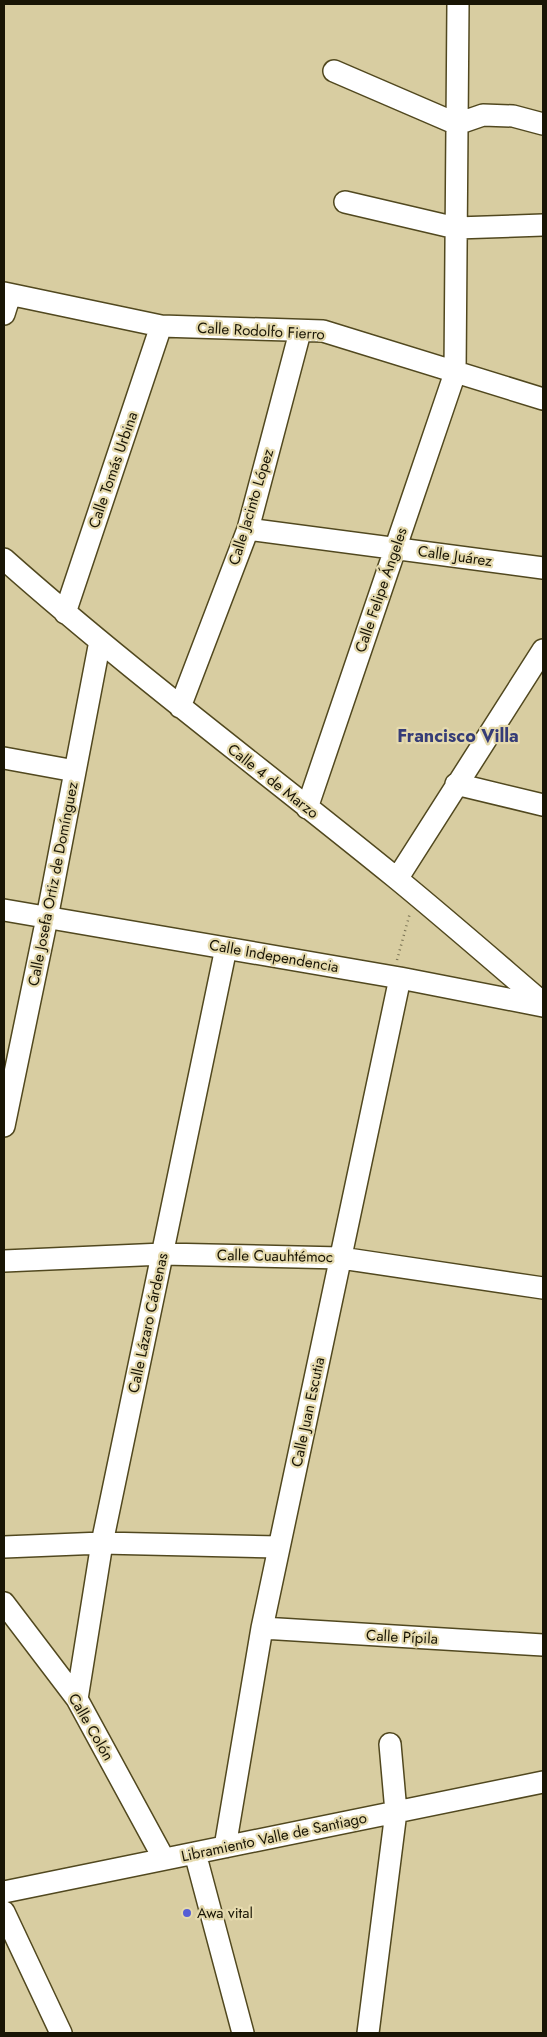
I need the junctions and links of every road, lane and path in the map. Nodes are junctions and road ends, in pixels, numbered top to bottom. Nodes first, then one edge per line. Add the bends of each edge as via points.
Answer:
1 (458, 4) edge
2 (334, 71) dead end
3 (457, 124) junction
4 (543, 124) edge
5 (345, 202) dead end
6 (543, 225) edge
7 (456, 228) junction
8 (6, 300) edge
9 (161, 326) junction
10 (300, 332) junction
11 (455, 373) junction
12 (543, 399) edge
13 (248, 529) junction
14 (396, 548) junction
15 (4, 559) edge
16 (543, 568) edge
17 (65, 613) junction
18 (100, 641) junction
19 (543, 650) edge
20 (534, 681) edge
21 (180, 707) junction
22 (4, 758) edge
23 (75, 771) junction
24 (456, 784) junction
25 (543, 805) edge
26 (307, 808) junction
27 (397, 879) junction
28 (416, 895) junction
29 (4, 910) edge
30 (47, 918) junction
31 (226, 948) junction
32 (400, 978) junction
33 (543, 1004) edge
34 (4, 1040) edge
35 (16, 1068) junction
36 (4, 1126) edge
37 (163, 1254) junction
38 (341, 1258) junction
39 (4, 1261) edge
40 (543, 1288) edge
41 (102, 1543) junction
42 (4, 1547) edge
43 (279, 1548) junction
44 (4, 1604) edge
45 (262, 1628) junction
46 (543, 1645) edge
47 (77, 1699) junction
48 (390, 1744) dead end
49 (543, 1782) edge
50 (396, 1812) junction
51 (226, 1847) junction
52 (196, 1853) junction
53 (164, 1859) junction
54 (4, 1892) edge
55 (4, 1912) edge
56 (61, 2033) edge
57 (243, 2033) edge
58 (368, 2033) edge

1 - 3 street, Calle Felipe Ángeles
2 - 3 street
3 - 4 street via 484,115 513,116
3 - 7 street, Calle Felipe Ángeles
5 - 7 street
6 - 7 street
7 - 11 street, Calle Felipe Ángeles
8 - 9 street, Calle Rodolfo Fierro
9 - 10 street, Calle Rodolfo Fierro
9 - 17 street, Calle Tomás Urbina
10 - 11 street, Calle Rodolfo Fierro via 323,331
10 - 13 street, Calle Jacinto López
11 - 12 street, Calle Rodolfo Fierro
11 - 14 street, Calle Felipe Ángeles
13 - 14 street, Calle Juárez
13 - 21 street, Calle Jacinto López
14 - 16 street, Calle Juárez
14 - 26 street, Calle Felipe Ángeles
15 - 17 street, Calle 4 de Marzo
17 - 18 street, Calle 4 de Marzo
18 - 21 street, Calle 4 de Marzo
18 - 23 street, Calle Josefa Ortiz de Domínguez
19 - 20 street
20 - 24 street
21 - 26 street, Calle 4 de Marzo
22 - 23 street
23 - 30 street, Calle Josefa Ortiz de Domínguez
24 - 25 street
24 - 27 street
26 - 27 street, Calle 4 de Marzo
27 - 28 street, Calle 4 de Marzo
28 - 32 path via 397,959
28 - 33 street, Calle 4 de Marzo
29 - 30 street, Calle Independencia
30 - 31 street, Calle Independencia
30 - 35 street, Calle Josefa Ortiz de Domínguez
31 - 32 street, Calle Independencia
31 - 37 street, Calle Lázaro Cárdenas
32 - 33 street, Calle Independencia
32 - 38 street, Calle Juan Escutia
34 - 35 street
35 - 36 street, Calle Josefa Ortiz de Domínguez
37 - 38 street, Calle Cuauhtémoc
37 - 39 street, Calle Cuauhtémoc
37 - 41 street, Calle Lázaro Cárdenas
38 - 40 street, Calle Cuauhtémoc
38 - 43 street, Calle Juan Escutia
41 - 42 street
41 - 43 street
41 - 47 street, Calle Lázaro Cárdenas
43 - 45 street, Calle Juan Escutia
44 - 47 street, Calle Colón
45 - 46 street, Calle Pípila
45 - 51 street, Calle Juan Escutia
47 - 53 street, Calle Colón
48 - 50 street
49 - 50 street, Libramiento Valle de Santiago
50 - 51 street, Libramiento Valle de Santiago
50 - 58 street
51 - 52 street, Libramiento Valle de Santiago
52 - 53 street, Libramiento Valle de Santiago
52 - 57 street
53 - 54 street, Libramiento Valle de Santiago
55 - 56 street

